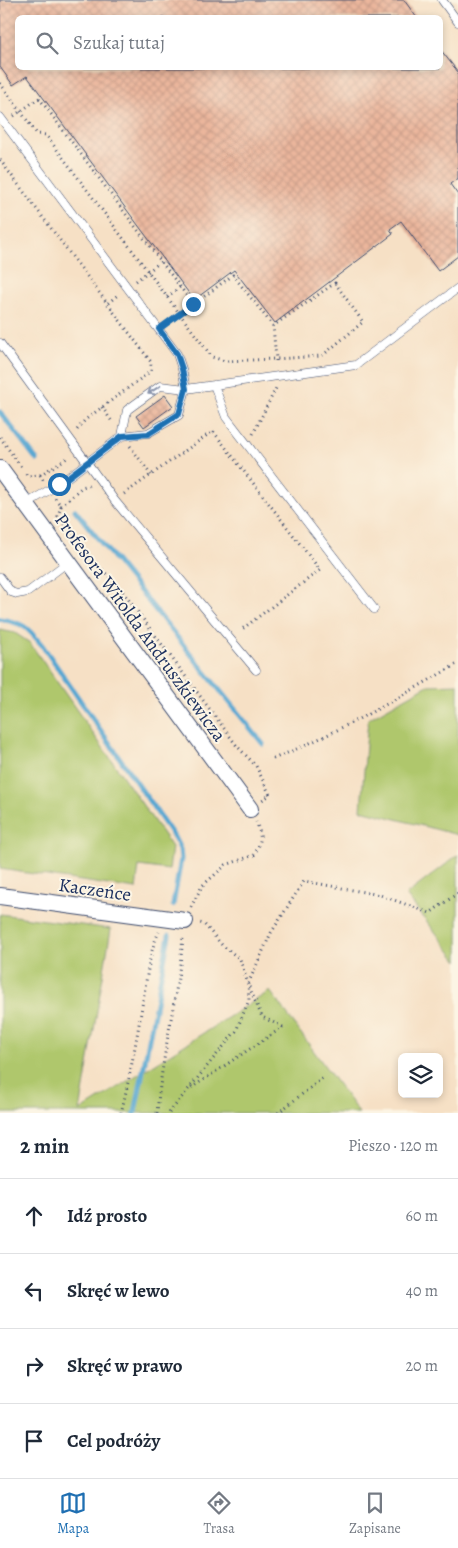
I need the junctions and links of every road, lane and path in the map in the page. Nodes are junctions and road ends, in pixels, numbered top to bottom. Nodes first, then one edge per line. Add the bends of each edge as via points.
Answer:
1 (442, 0) edge
2 (458, 22) edge
3 (0, 83) edge
4 (20, 112) junction
5 (2, 120) edge
6 (0, 160) edge
7 (180, 287) junction
8 (458, 288) edge
9 (167, 298) junction
10 (193, 304) junction
11 (179, 314) junction
12 (273, 326) junction
13 (159, 329) junction
14 (0, 343) edge
15 (276, 359) junction
16 (276, 376) junction
17 (214, 385) junction
18 (186, 389) junction
19 (0, 436) edge
20 (122, 436) junction
21 (68, 437) junction
22 (247, 446) junction
23 (87, 463) junction
24 (0, 469) edge
25 (40, 475) junction
26 (50, 490) junction
27 (94, 492) dead end
28 (115, 501) junction
29 (26, 504) junction
30 (61, 506) junction
31 (68, 562) junction
32 (0, 577) edge
33 (374, 609) dead end
34 (241, 630) dead end
35 (457, 664) dead end
36 (256, 670) dead end
37 (273, 759) dead end
38 (270, 795) dead end
39 (250, 809) dead end
40 (254, 855) dead end
41 (458, 893) edge
42 (0, 896) edge
43 (165, 918) junction
44 (184, 921) junction
45 (248, 984) junction
46 (324, 1077) dead end
47 (188, 1090) junction
48 (121, 1113) edge
49 (157, 1113) edge
50 (169, 1113) edge
51 (278, 1113) edge

1 - 2 lane
3 - 4 path
4 - 5 path
4 - 7 path via 40,97
4 - 9 path via 37,134 46,135
5 - 13 lane
6 - 21 path via 152,362 151,371 85,420
7 - 9 path
7 - 10 path
8 - 16 lane via 356,365
9 - 11 path
10 - 11 path
10 - 12 path via 233,275
11 - 13 path
11 - 15 path via 216,360
12 - 15 path
12 - 15 path via 334,283 364,322 322,356
13 - 18 lane via 177,354
14 - 21 lane
15 - 16 path
16 - 17 lane
16 - 22 path via 276,389
17 - 18 lane
17 - 22 lane via 226,417
18 - 20 lane via 179,414 148,434
18 -> 20 lane via 160,386 127,410
19 - 25 path via 26,476
20 - 23 lane
21 - 23 lane
21 - 25 path via 58,445 67,458
22 - 33 lane
23 - 26 lane
23 - 28 lane
24 - 29 street, Profesora Witolda Andruszkiewicza
25 - 26 path
26 - 29 lane
26 - 30 path
27 - 30 path via 89,484
28 - 34 path via 213,431 320,570
28 - 36 lane
29 - 31 street, Profesora Witolda Andruszkiewicza
30 - 38 path via 58,516 88,555 120,588 237,746 256,766
31 - 32 lane via 22,594 11,592
31 - 39 street, Profesora Witolda Andruszkiewicza
35 - 37 path via 348,726
40 - 44 path via 226,865 202,886
41 - 45 path via 430,913 380,896 304,881 271,933
42 - 43 street, Kaczeńce
43 - 44 street, Kaczeńce
43 - 48 path via 149,966
44 - 45 path via 204,924 222,945 240,959
44 - 49 path
45 - 47 path via 249,1000 236,1031
45 - 47 path via 262,1017 283,1026
46 - 51 path
47 - 50 path

